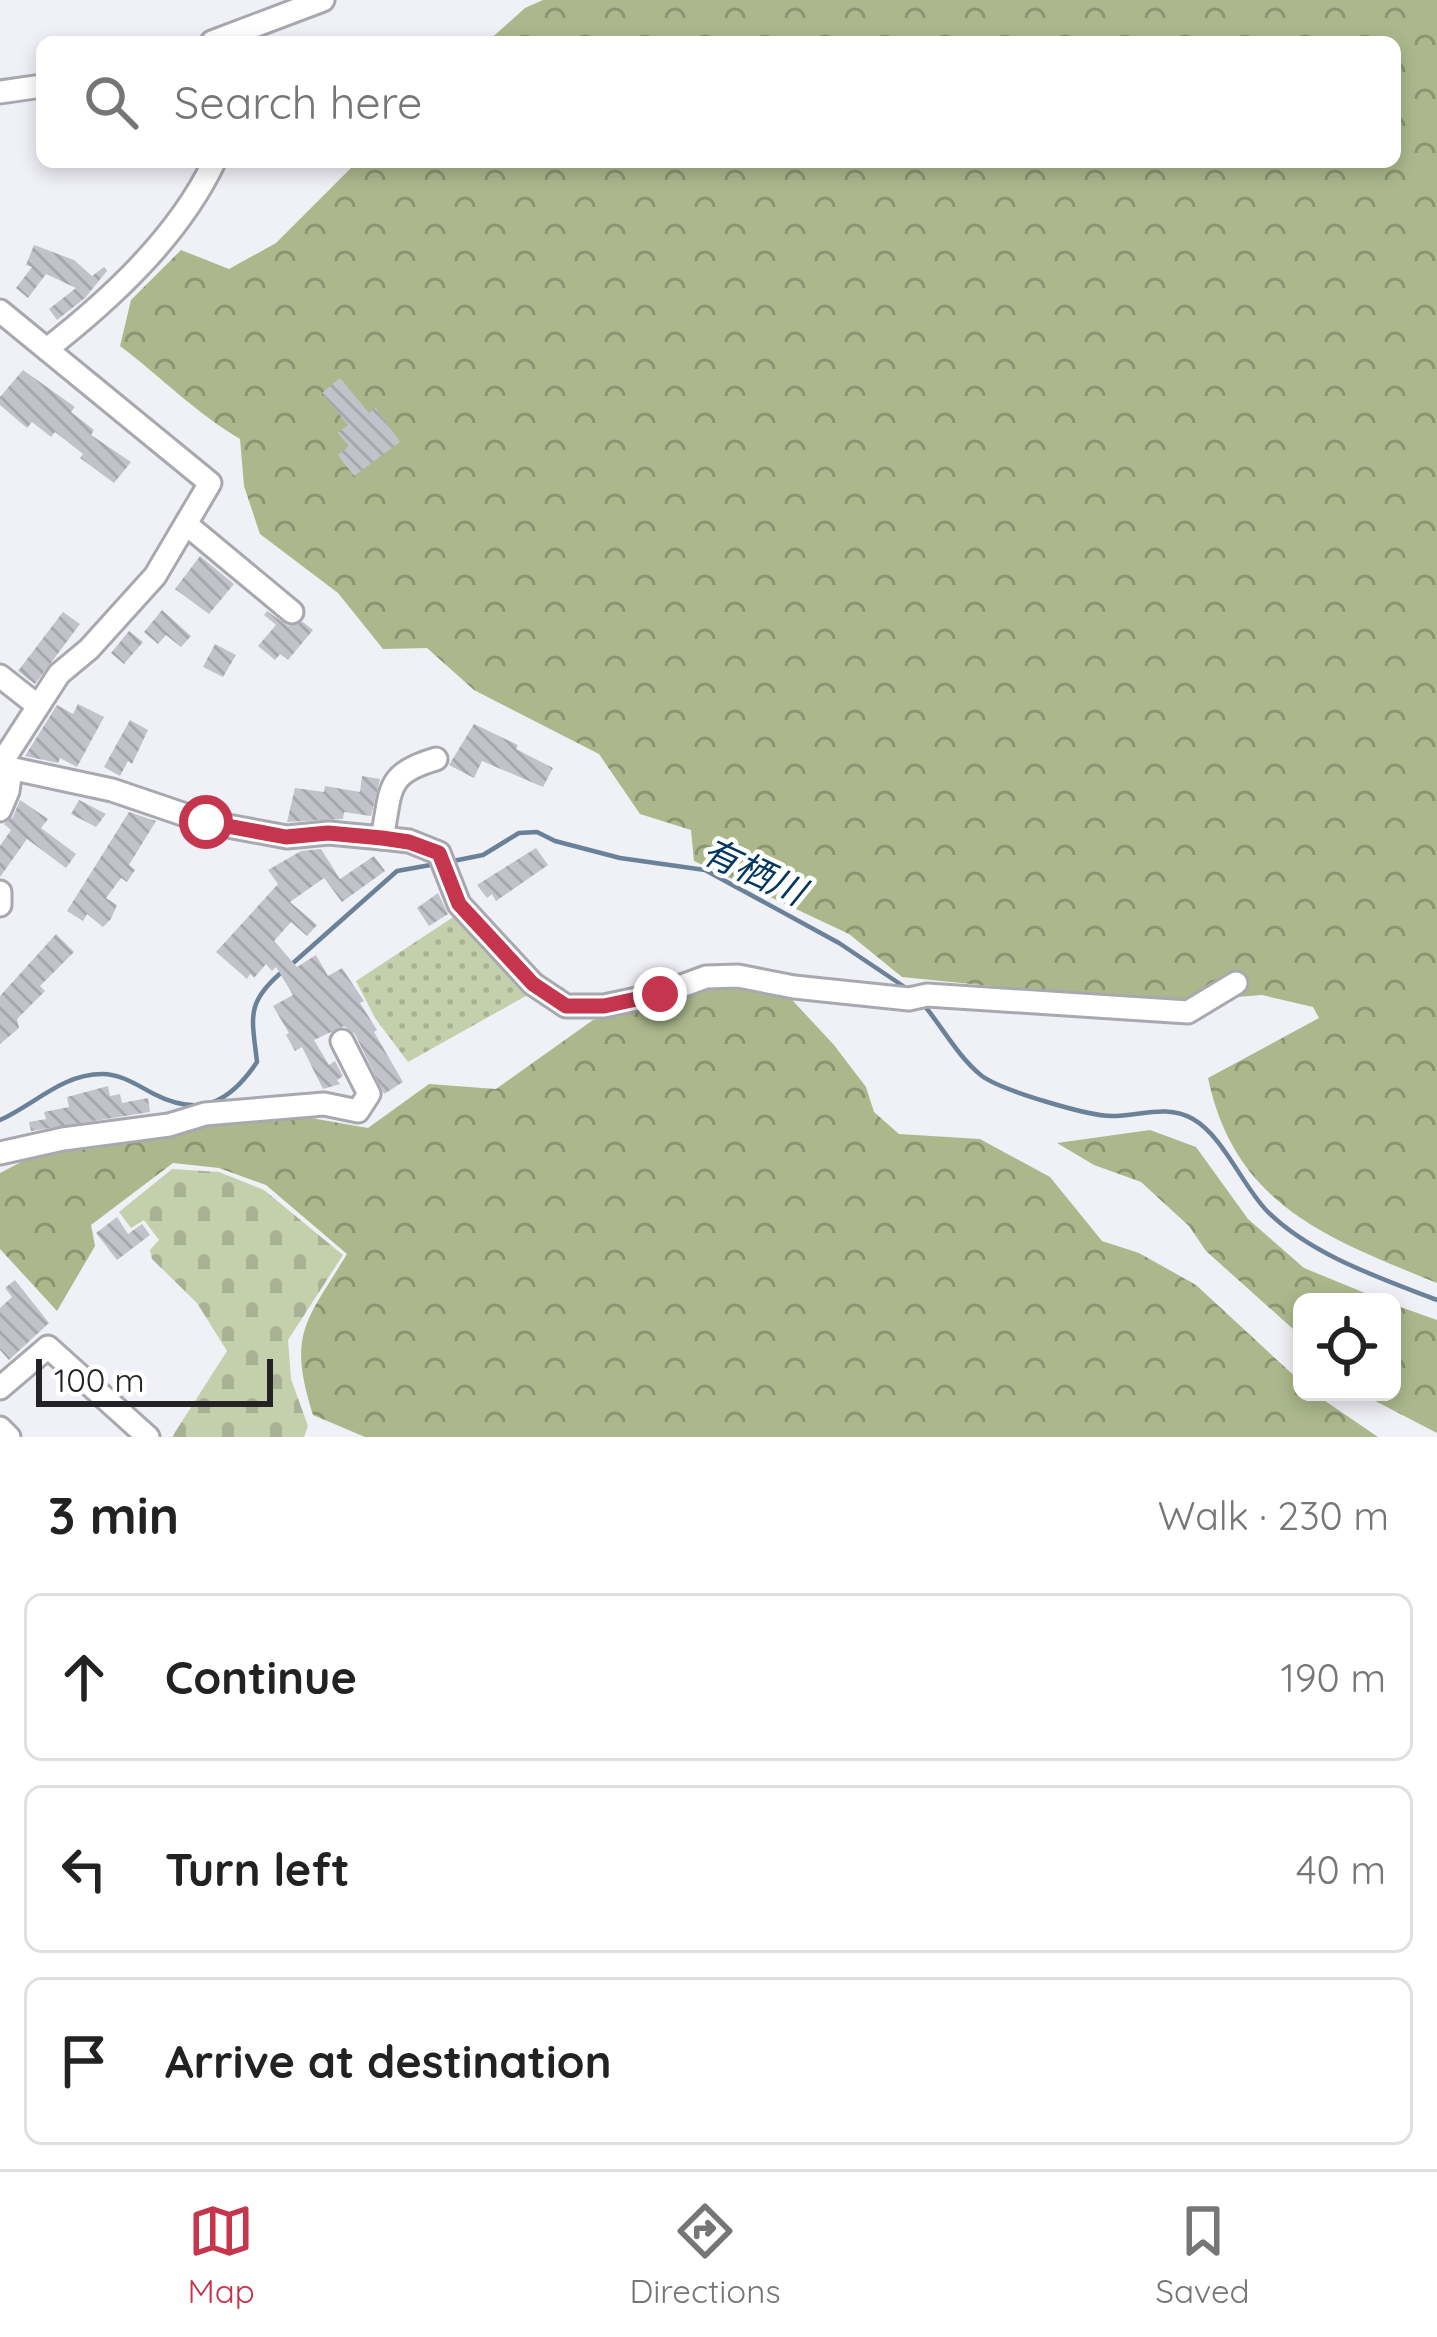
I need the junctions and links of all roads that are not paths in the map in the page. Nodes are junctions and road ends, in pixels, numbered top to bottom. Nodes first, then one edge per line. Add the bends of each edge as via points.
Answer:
1 (323, 0) edge
2 (228, 36) edge
3 (36, 87) edge
4 (0, 92) edge
5 (211, 168) edge
6 (0, 311) edge
7 (46, 349) junction
8 (186, 524) junction
9 (292, 612) dead end
10 (0, 676) edge
11 (38, 706) junction
12 (436, 759) dead end
13 (4, 767) edge
14 (0, 810) edge
15 (382, 838) junction
16 (0, 892) edge
17 (0, 905) edge
18 (1236, 983) dead end
19 (342, 1041) dead end
20 (0, 1153) edge
21 (0, 1388) edge
22 (0, 1428) edge
23 (9, 1437) edge
24 (148, 1437) edge

1 - 2 street
3 - 4 street
5 - 7 street via 161,242
6 - 7 street
7 - 8 street via 210,483
8 - 9 street
8 - 11 street via 155,576
10 - 11 street
11 - 13 street
12 - 15 street via 407,767 394,782
13 - 14 street via 8,791
13 - 15 street via 112,790 206,822 286,837
15 - 18 street via 409,842 442,862 459,904 488,938 566,1006 604,1006 706,977 738,976 918,997 1188,1012
16 - 17 street
19 - 20 street via 369,1094 358,1111 324,1104 205,1114
21 - 24 street via 48,1347
22 - 23 street

